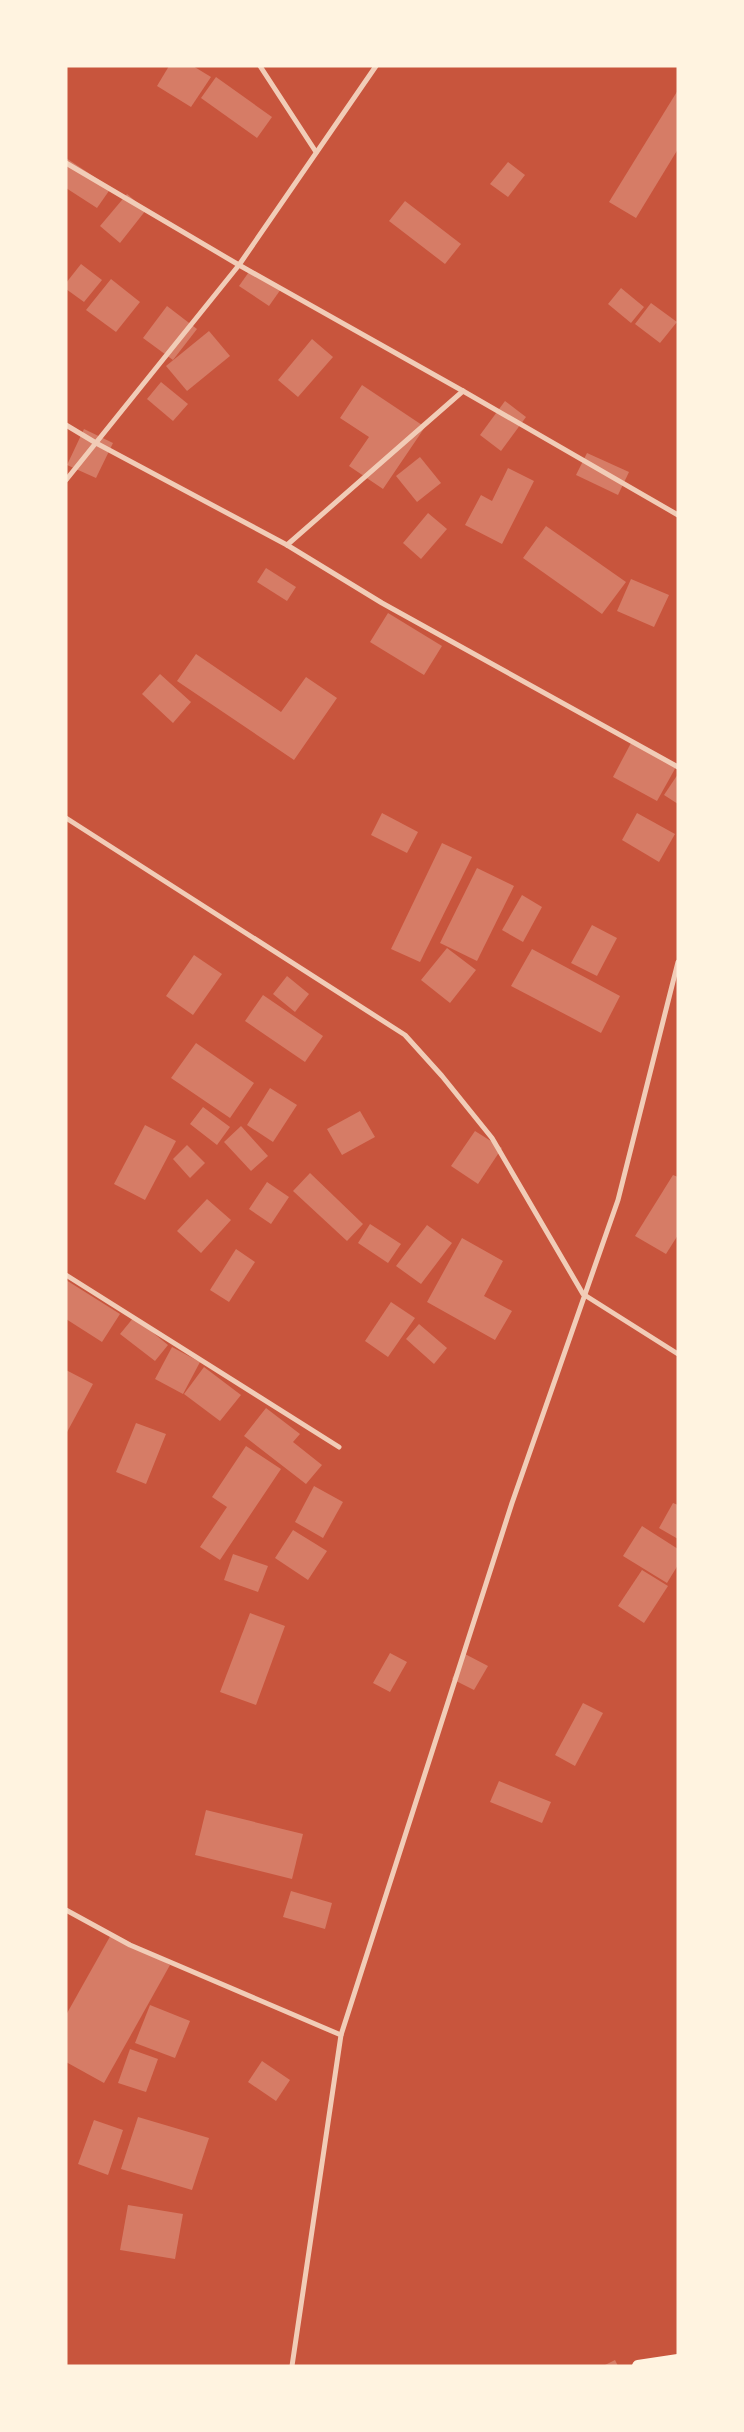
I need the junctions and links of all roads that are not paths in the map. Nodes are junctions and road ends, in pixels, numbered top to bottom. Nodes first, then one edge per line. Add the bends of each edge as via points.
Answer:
1 (260, 66) edge
2 (376, 66) edge
3 (316, 152) junction
4 (66, 163) edge
5 (239, 265) junction
6 (463, 391) junction
7 (66, 425) edge
8 (96, 443) junction
9 (66, 480) edge
10 (678, 515) edge
11 (287, 544) junction
12 (678, 767) edge
13 (66, 818) edge
14 (678, 962) edge
15 (676, 984) edge
16 (66, 1275) edge
17 (583, 1294) junction
18 (678, 1354) edge
19 (339, 1447) dead end
20 (66, 1910) edge
21 (341, 2035) junction
22 (678, 2360) edge
23 (292, 2366) edge
24 (638, 2366) edge

1 - 3 street
2 - 3 street
3 - 5 street
4 - 5 street
5 - 6 street
5 - 8 street
6 - 10 street
6 - 11 street
7 - 8 street
8 - 9 street
8 - 11 street
11 - 12 street via 382,603
13 - 17 street via 404,1035 492,1138
14 - 15 street
15 - 17 street via 618,1200
16 - 19 street
17 - 18 street
17 - 21 street via 512,1503
20 - 21 street via 130,1945
21 - 23 street
22 - 24 main road

